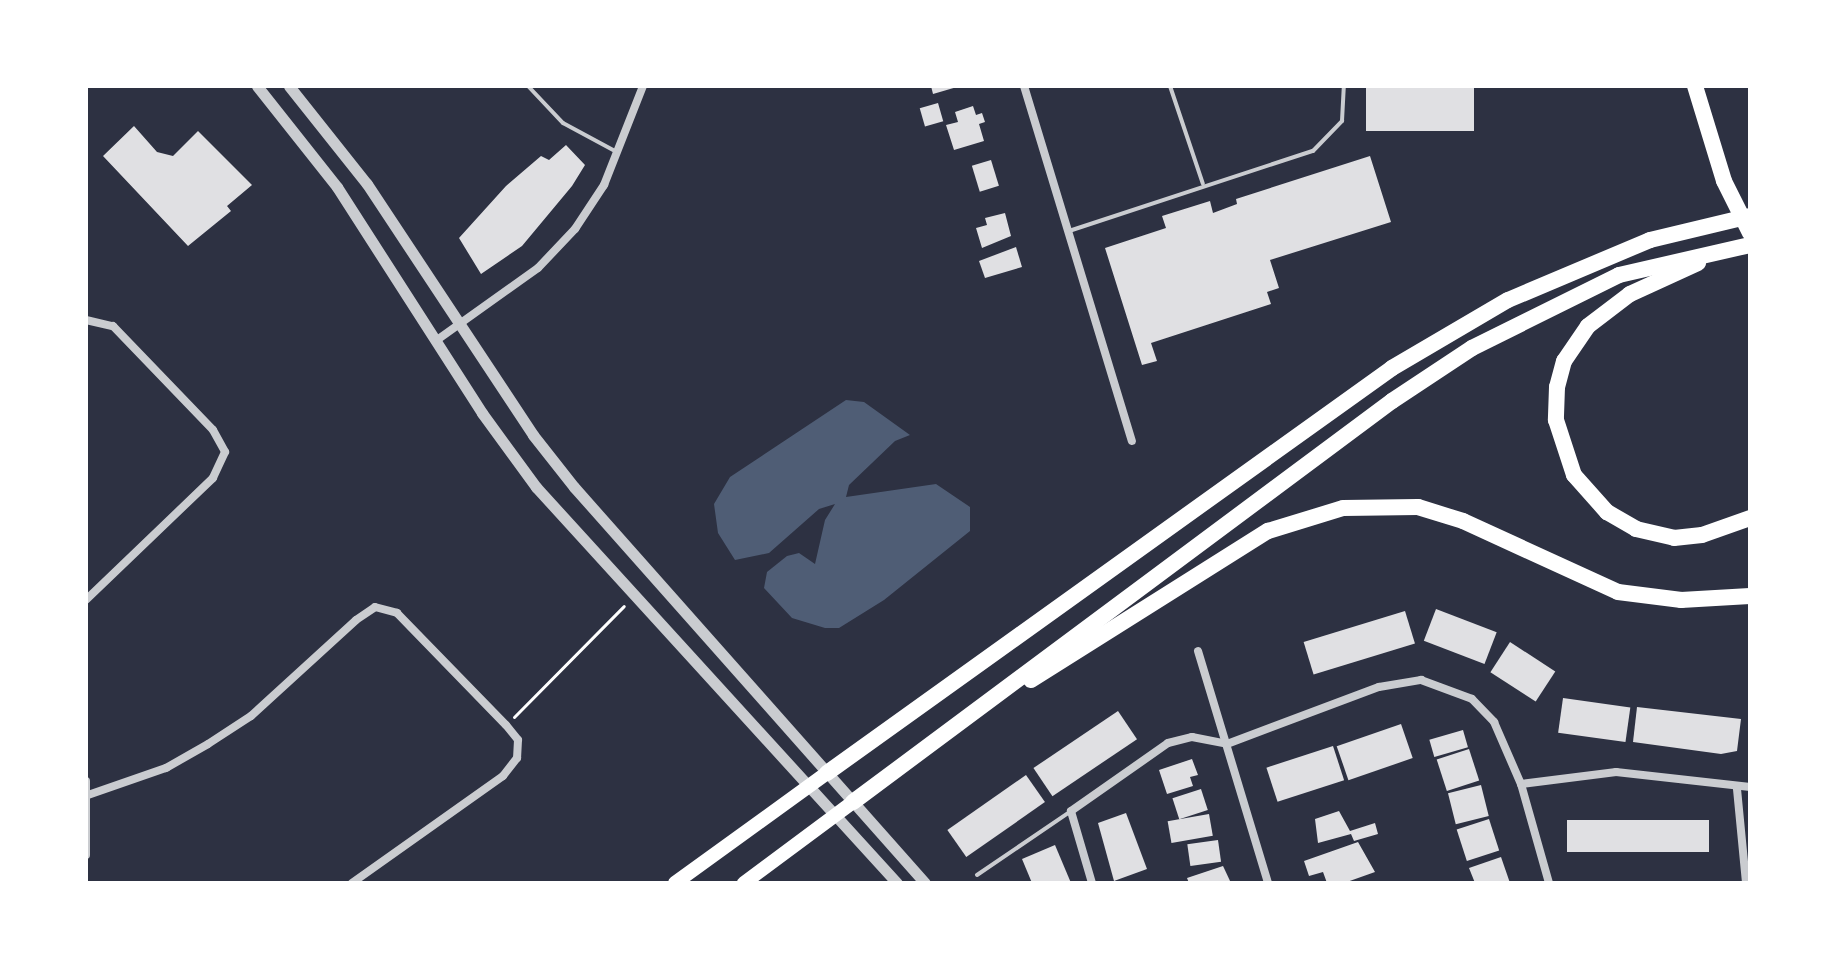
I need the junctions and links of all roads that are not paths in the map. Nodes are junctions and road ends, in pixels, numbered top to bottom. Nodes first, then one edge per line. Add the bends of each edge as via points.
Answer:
1 (257, 86) edge
2 (289, 86) edge
3 (528, 86) edge
4 (643, 86) edge
5 (1024, 86) edge
6 (1170, 86) edge
7 (1344, 86) edge
8 (1695, 86) edge
9 (618, 152) junction
10 (1203, 184) junction
11 (1748, 221) edge
12 (1069, 231) junction
13 (1750, 245) edge
14 (1732, 248) junction
15 (86, 320) edge
16 (461, 325) junction
17 (437, 340) junction
18 (1132, 441) dead end
19 (1750, 518) edge
20 (1750, 596) edge
21 (86, 600) edge
22 (1198, 651) dead end
23 (958, 724) junction
24 (1227, 744) junction
25 (827, 773) junction
26 (86, 781) edge
27 (1521, 784) junction
28 (810, 786) junction
29 (1750, 787) edge
30 (1737, 789) junction
31 (88, 795) junction
32 (853, 802) junction
33 (1071, 811) junction
34 (836, 816) junction
35 (86, 855) edge
36 (977, 875) dead end
37 (352, 883) edge
38 (675, 883) edge
39 (744, 883) edge
40 (897, 883) edge
41 (925, 883) edge
42 (1092, 883) edge
43 (1268, 883) edge
44 (1549, 883) edge
45 (1746, 883) edge

1 - 17 street via 337,187
2 - 16 street via 367,184
3 - 9 lane via 563,123
4 - 9 street
5 - 12 street
6 - 10 lane
7 - 10 lane via 1342,121 1313,151
8 - 11 highway via 1724,181
9 - 16 street via 595,200 563,243
10 - 12 lane
11 - 25 highway via 1650,240 1536,288 1392,368
12 - 18 street
13 - 14 highway
14 - 19 highway via 1630,294 1588,326 1564,361 1556,420 1574,475 1607,512 1636,529 1674,538 1702,535
14 - 23 highway via 1619,275 1472,348 1392,401
15 - 21 street via 113,326 213,430 225,452 213,478
16 - 17 street
16 - 25 street via 574,487
17 - 28 street via 536,487
20 - 23 highway via 1681,600 1618,592 1463,521 1418,507 1343,508 1268,531
22 - 24 street
23 - 32 highway
24 - 27 street via 1379,687 1421,680 1472,699 1494,722
24 - 33 street via 1192,737 1168,743
24 - 43 street
25 - 28 main road
25 - 32 street
26 - 31 street
27 - 30 street via 1616,772
27 - 44 street
28 - 34 street
28 - 38 main road
29 - 30 street
30 - 45 street
31 - 35 street
31 - 37 street via 166,768 208,744 251,716 375,607 397,613 506,725 518,740 517,758 503,776
32 - 34 main road
32 - 41 street
33 - 36 lane
33 - 42 street
34 - 39 main road
34 - 40 street

